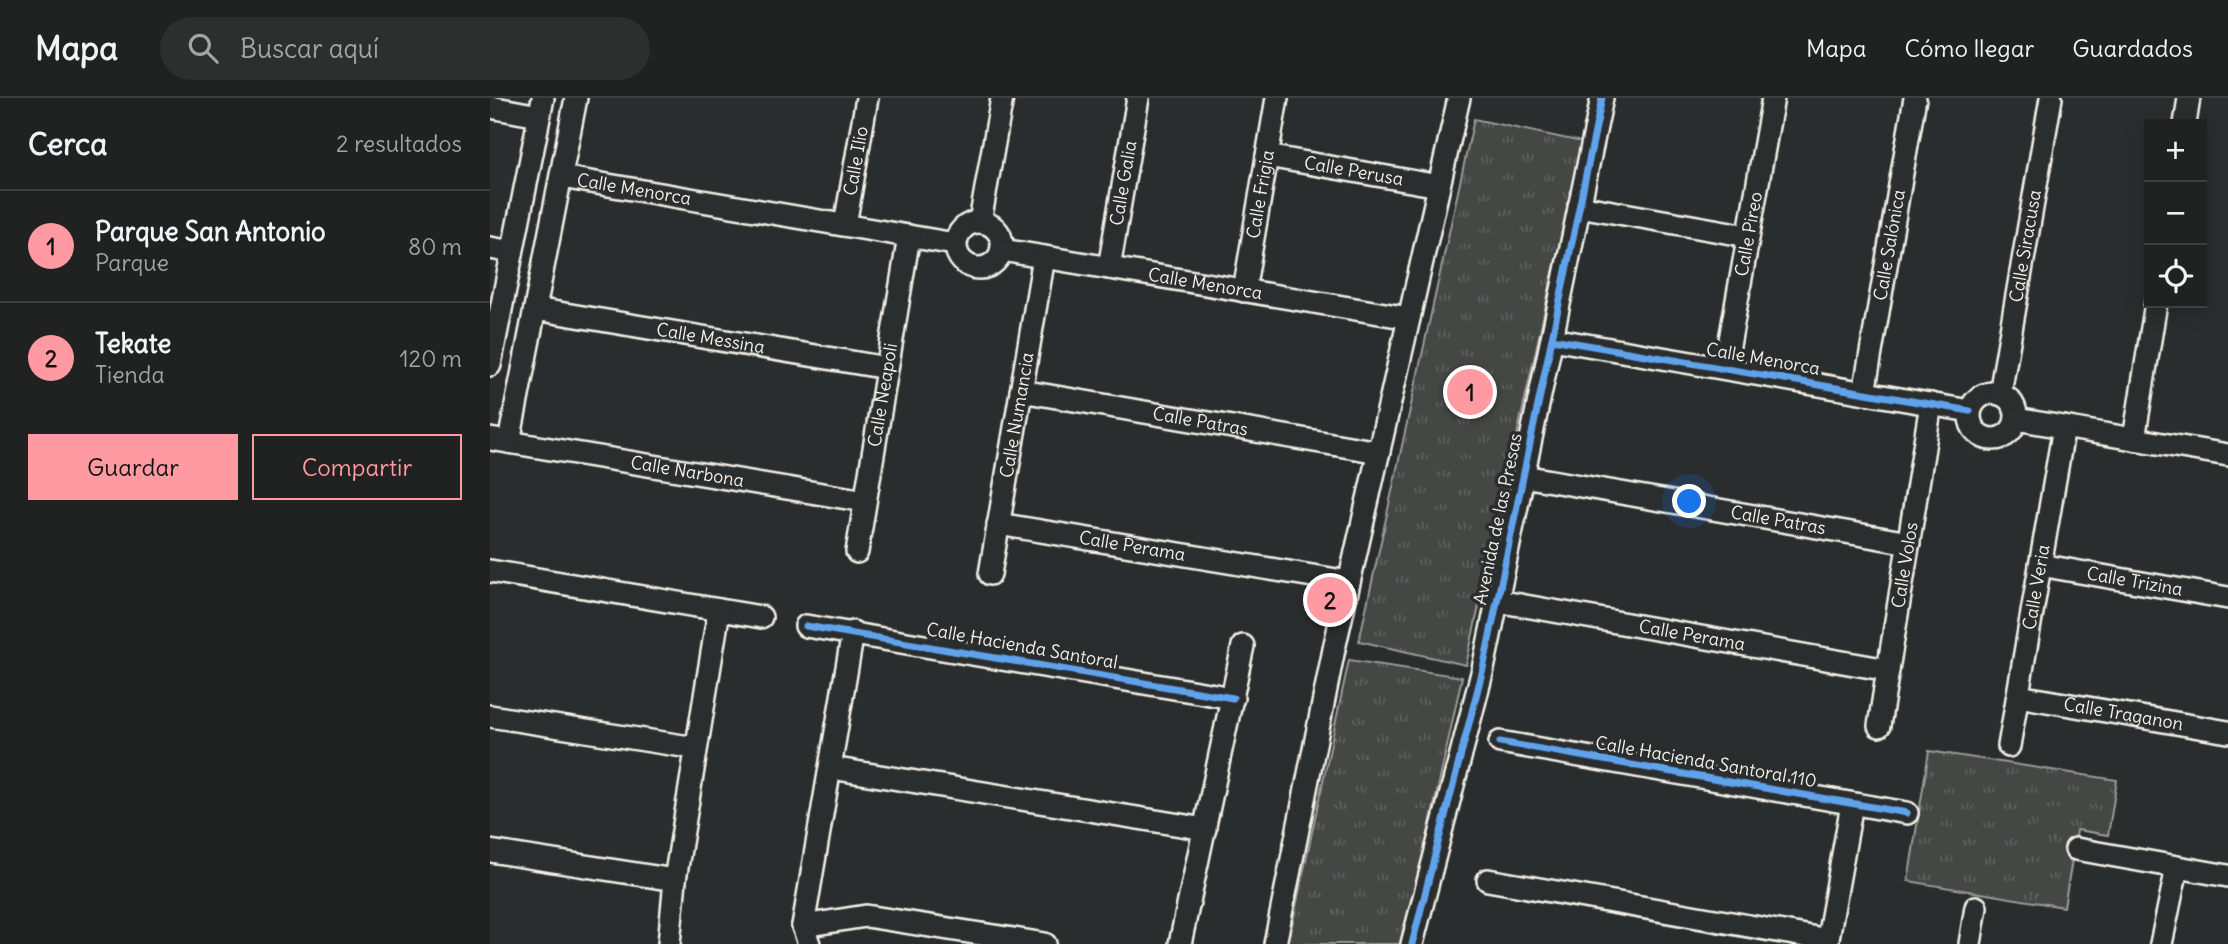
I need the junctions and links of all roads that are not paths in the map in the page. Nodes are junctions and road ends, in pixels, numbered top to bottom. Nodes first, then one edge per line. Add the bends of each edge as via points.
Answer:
1 (576, 98) edge
2 (867, 98) edge
3 (1002, 98) edge
4 (1138, 98) edge
5 (1277, 98) edge
6 (1459, 98) edge
7 (1773, 98) edge
8 (1915, 98) edge
9 (2051, 98) edge
10 (2189, 98) edge
11 (1599, 100) edge
12 (490, 107) edge
13 (541, 107) edge
14 (2186, 119) edge
15 (1267, 156) junction
16 (561, 177) junction
17 (1439, 186) junction
18 (1579, 206) junction
19 (981, 222) junction
20 (845, 225) junction
21 (909, 236) junction
22 (1748, 236) junction
23 (955, 244) junction
24 (490, 248) edge
25 (1002, 250) junction
26 (512, 252) junction
27 (1044, 257) junction
28 (1109, 268) junction
29 (1244, 291) junction
30 (2155, 308) edge
31 (535, 309) junction
32 (1409, 318) junction
33 (1552, 339) junction
34 (490, 365) edge
35 (887, 368) junction
36 (1725, 368) junction
37 (1021, 391) junction
38 (1864, 393) junction
39 (2000, 394) junction
40 (1931, 404) junction
41 (1969, 411) junction
42 (2016, 419) junction
43 (2064, 427) junction
44 (2134, 439) junction
45 (500, 440) edge
46 (1379, 452) junction
47 (2228, 455) edge
48 (1523, 476) junction
49 (865, 501) junction
50 (998, 524) junction
51 (1909, 542) junction
52 (857, 552) dead end
53 (2040, 565) junction
54 (490, 571) edge
55 (989, 574) dead end
56 (1349, 582) junction
57 (2228, 598) edge
58 (1497, 601) junction
59 (719, 610) junction
60 (761, 617) dead end
61 (806, 626) dead end
62 (853, 632) junction
63 (1244, 646) dead end
64 (1888, 670) junction
65 (2018, 696) junction
66 (1233, 698) junction
67 (490, 716) edge
68 (1878, 726) dead end
69 (2228, 732) edge
70 (1500, 742) dead end
71 (2009, 746) dead end
72 (696, 748) junction
73 (831, 768) junction
74 (1852, 804) junction
75 (1907, 813) dead end
76 (1205, 829) junction
77 (2076, 849) dead end
78 (490, 851) edge
79 (2177, 867) junction
80 (2228, 876) edge
81 (675, 880) junction
82 (1488, 880) dead end
83 (1976, 907) dead end
84 (806, 935) edge
85 (1828, 942) edge
86 (669, 944) edge
87 (1045, 944) edge
88 (1181, 944) edge
89 (1275, 944) edge
90 (1412, 944) edge
91 (1970, 944) edge
92 (2161, 944) edge

1 - 16 street
2 - 20 street, Calle Ilio
3 - 19 street
4 - 28 street, Calle Galia
5 - 15 street, Calle Frigia
6 - 17 street
7 - 22 street, Calle Pireo
8 - 38 street, Calle Salónica
9 - 39 street, Calle Siracusa
10 - 14 street
11 - 18 street, Avenida de las Presas
12 - 13 street
13 - 26 street
15 - 17 street, Calle Perusa
15 - 29 street, Calle Frigia
16 - 20 street, Calle Menorca
16 - 31 street
17 - 32 street
18 - 22 street
18 - 33 street, Avenida de las Presas
19 - 23 street via 966,225
19 - 25 street via 998,231
20 - 21 street, Calle Menorca
21 - 23 street, Calle Menorca
21 - 35 street, Calle Neapoli
22 - 36 street, Calle Pireo
23 - 25 street via 959,259 971,268 994,263
24 - 26 street
25 - 27 street, Calle Menorca
26 - 34 street
27 - 28 street, Calle Menorca
27 - 37 street, Calle Numancia
28 - 29 street, Calle Menorca
29 - 32 street, Calle Menorca
30 - 44 street
31 - 35 street, Calle Messina
31 - 45 street
32 - 46 street
33 - 36 street, Calle Menorca
33 - 48 street, Avenida de las Presas
35 - 49 street, Calle Neapoli
36 - 38 street, Calle Menorca
37 - 46 street, Calle Patras
37 - 50 street, Calle Numancia
38 - 40 street, Calle Menorca
39 - 41 street via 1984,394
39 - 42 street via 2013,404
40 - 41 street, Calle Menorca
40 - 51 street, Calle Volos
41 - 42 street via 1975,432 1989,439 2010,433
42 - 43 street
43 - 44 street
43 - 53 street, Calle Veria
44 - 47 street
45 - 49 street, Calle Narbona
46 - 56 street
48 - 51 street, Calle Patras
48 - 58 street, Avenida de las Presas
49 - 52 street, Calle Neapoli
50 - 55 street, Calle Numancia
50 - 56 street, Calle Perama
51 - 64 street, Calle Volos
53 - 57 street, Calle Trizina
53 - 65 street, Calle Veria
54 - 59 street
56 - 89 street
58 - 64 street, Calle Perama
58 - 90 street, Avenida de las Presas
59 - 60 street
59 - 72 street
61 - 62 street, Calle Hacienda Santoral
62 - 66 street, Calle Hacienda Santoral
62 - 73 street
63 - 66 street
64 - 68 street, Calle Volos
65 - 69 street, Calle Traganon
65 - 71 street, Calle Veria
66 - 76 street
67 - 72 street
70 - 74 street, Calle Hacienda Santoral 110
72 - 81 street
73 - 76 street
73 - 84 street
74 - 75 street, Calle Hacienda Santoral 110
74 - 85 street
76 - 88 street
77 - 79 street
78 - 81 street
79 - 80 street
79 - 92 street
81 - 86 street
82 - 85 street
83 - 91 street
84 - 87 street via 866,916

